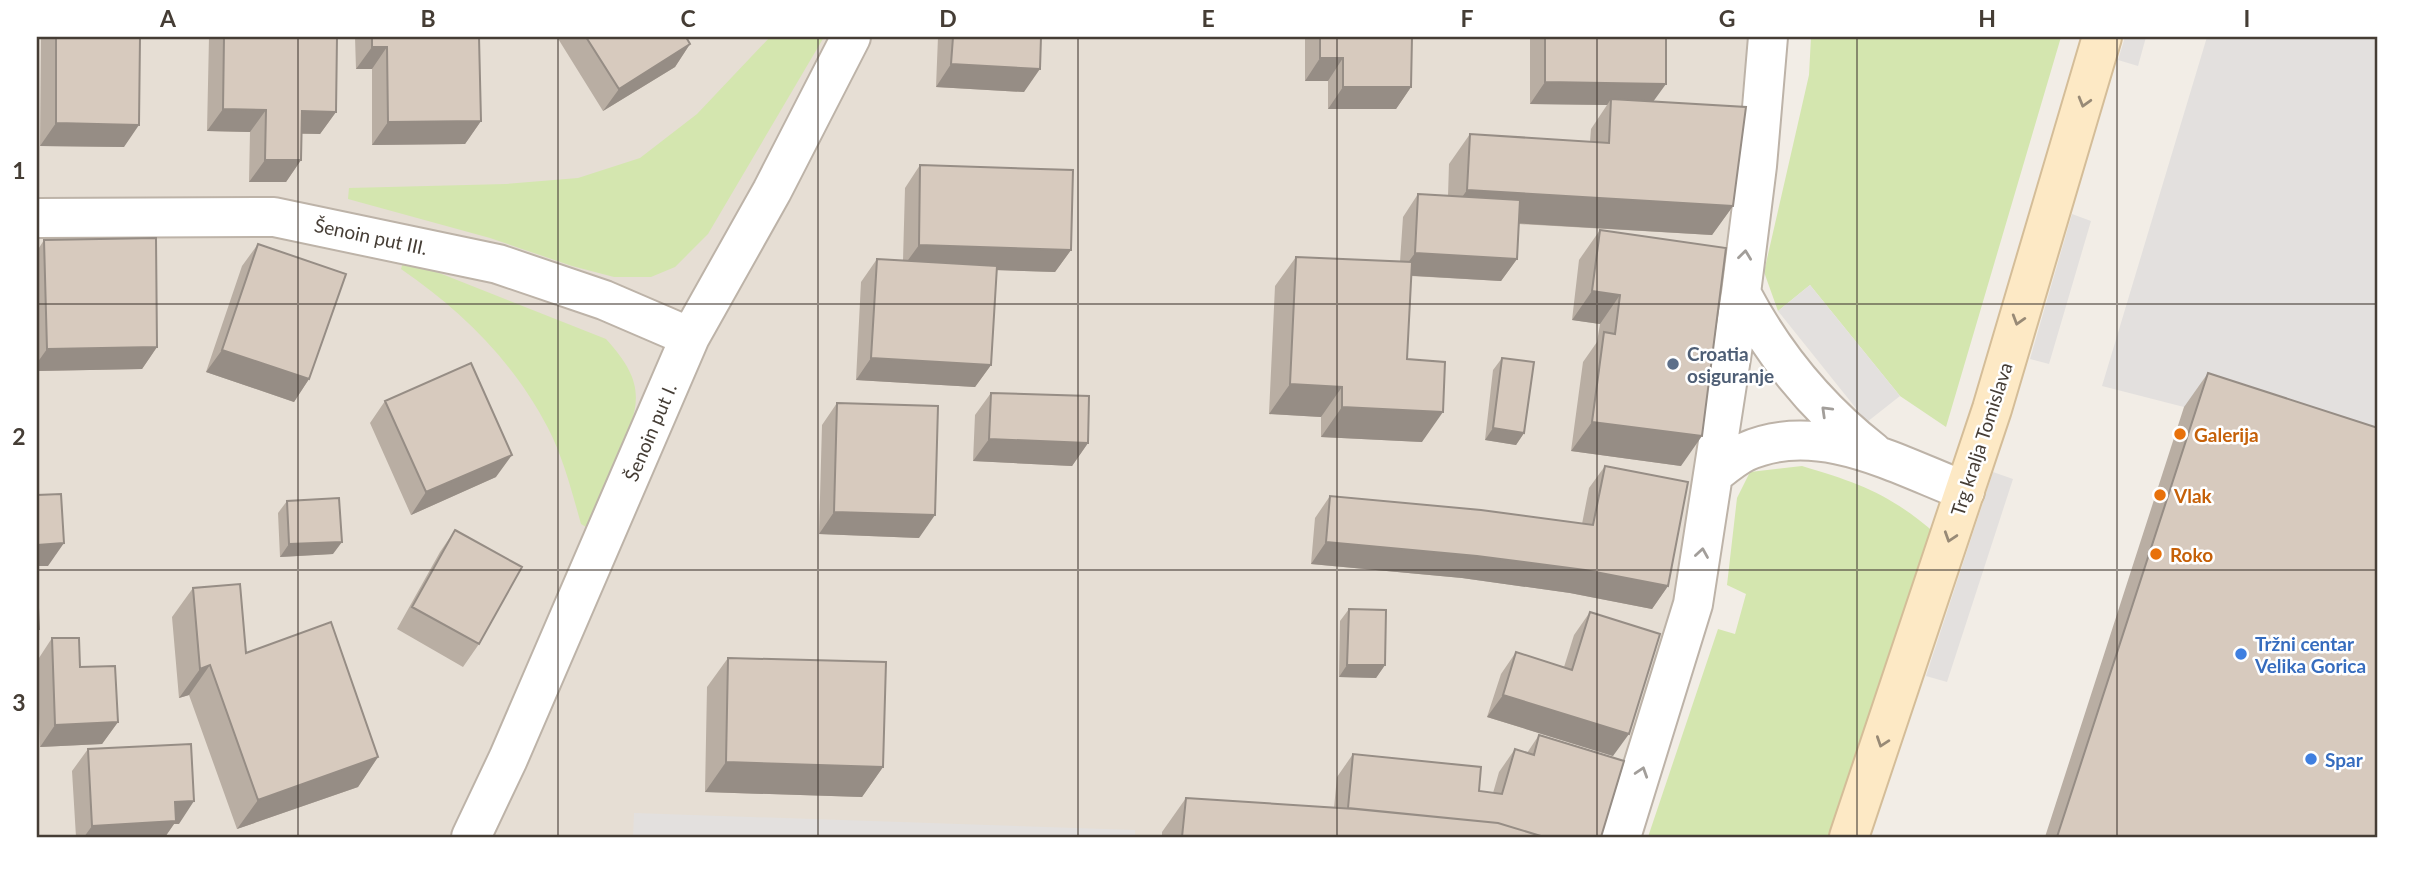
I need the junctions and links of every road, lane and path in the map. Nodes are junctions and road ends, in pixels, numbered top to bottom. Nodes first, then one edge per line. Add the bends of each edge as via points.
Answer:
1 (851, 37) edge
2 (1768, 37) edge
3 (2102, 37) edge
4 (37, 218) edge
5 (1741, 293) junction
6 (690, 337) junction
7 (1877, 456) junction
8 (1715, 474) junction
9 (1965, 491) junction
10 (471, 837) edge
11 (1621, 837) edge
12 (1849, 837) edge

1 - 6 street, Šenoin put I.
5 -> 2 street
3 -> 9 main road, Trg kralja Tomislava
4 - 6 street, Šenoin put III. via 274,217 498,264 604,300
7 -> 5 street via 1839,424 1786,366
5 - 8 street
6 - 10 street, Šenoin put I.
7 - 8 street via 1809,439 1786,440 1743,453
7 - 9 street
11 -> 8 street via 1693,604
9 -> 12 main road, Trg kralja Tomislava

